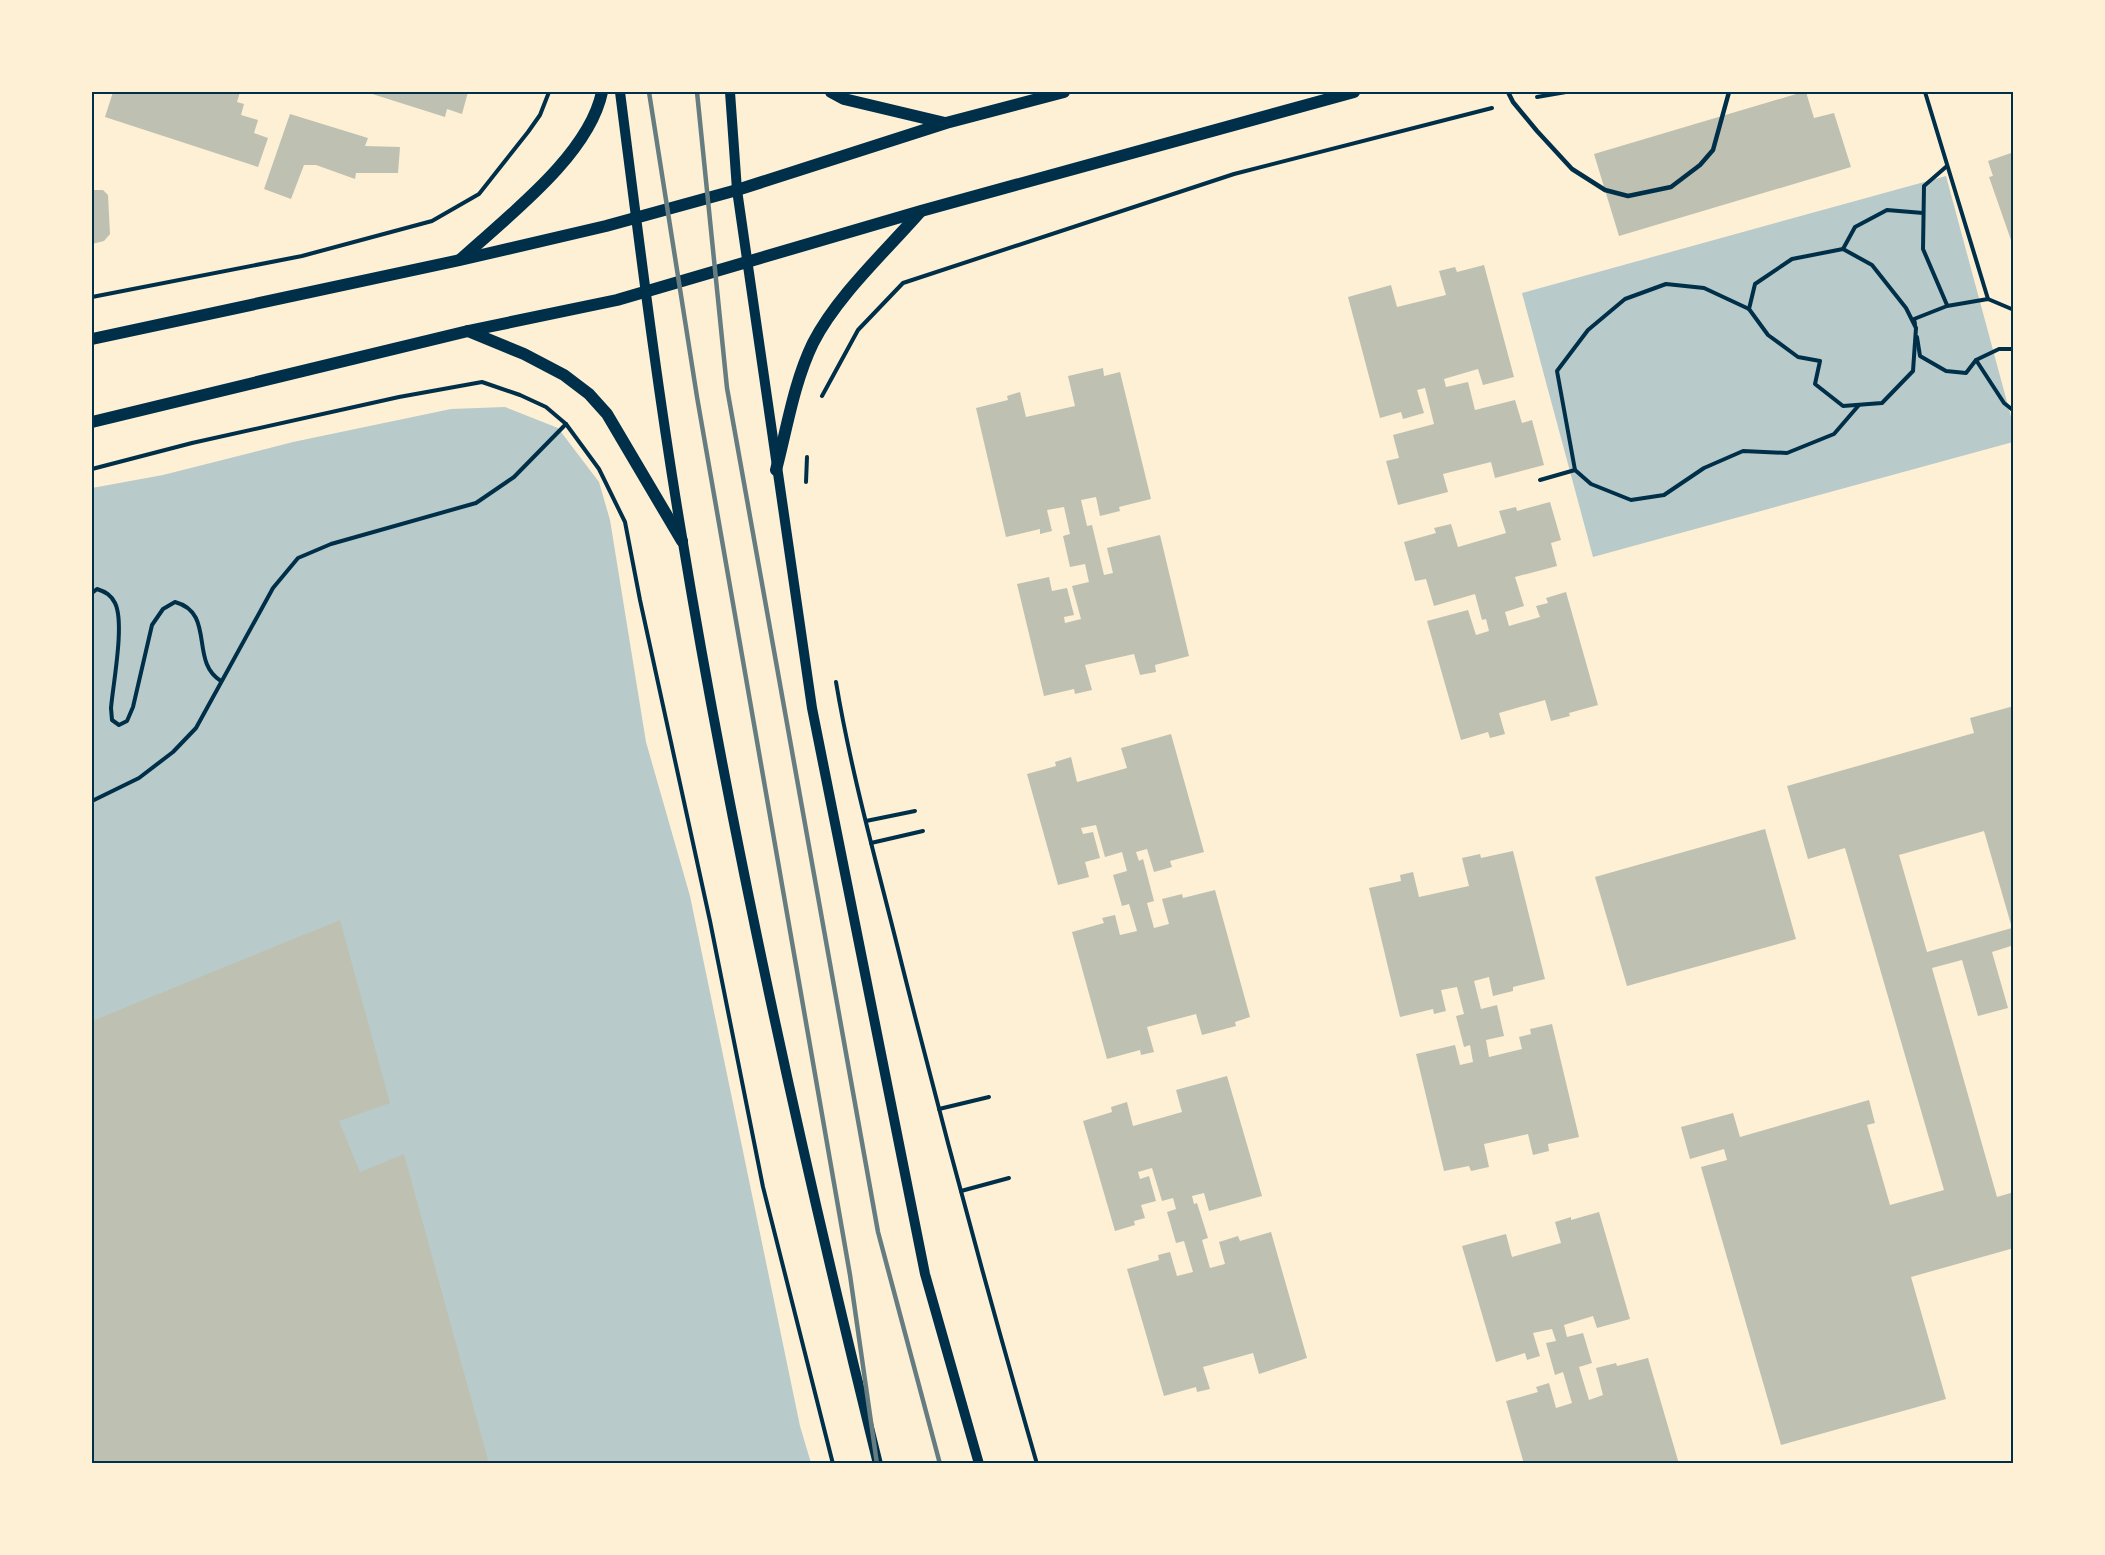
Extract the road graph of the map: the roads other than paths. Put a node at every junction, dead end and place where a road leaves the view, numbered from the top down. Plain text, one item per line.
1 (602, 92) edge
2 (620, 92) edge
3 (730, 92) edge
4 (831, 92) edge
5 (1064, 92) edge
6 (1354, 92) edge
7 (1508, 92) edge
8 (1729, 92) edge
9 (946, 123) junction
10 (737, 190) junction
11 (921, 211) junction
12 (636, 219) junction
13 (460, 260) junction
14 (747, 262) junction
15 (646, 291) junction
16 (468, 330) junction
17 (92, 339) edge
18 (92, 422) edge
19 (776, 470) junction
20 (682, 541) junction
21 (878, 1464) edge
22 (979, 1464) edge

1 - 13 main road
2 - 12 street
3 - 10 street
4 - 9 main road
5 - 9 main road
6 - 11 main road
7 - 8 lane
9 - 10 main road
10 - 12 main road
10 - 14 street
11 - 14 main road
11 - 19 main road
12 - 13 main road
12 - 15 street
13 - 17 main road
14 - 15 main road
14 - 19 street
15 - 16 main road
15 - 20 street
16 - 18 main road
16 - 20 main road
19 - 22 street
20 - 21 street

